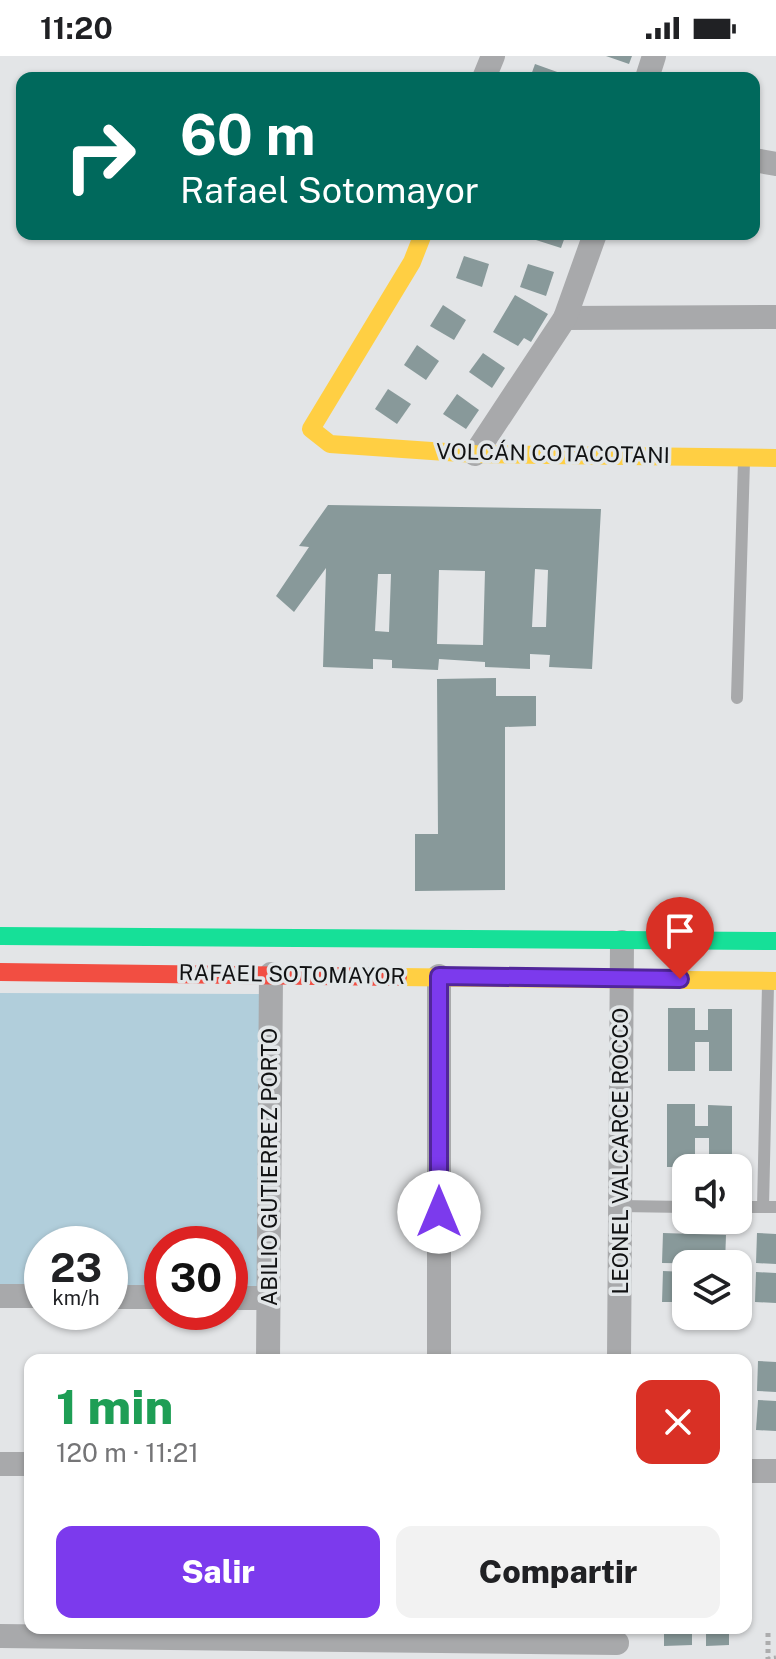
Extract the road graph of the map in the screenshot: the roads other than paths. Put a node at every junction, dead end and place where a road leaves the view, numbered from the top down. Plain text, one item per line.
1 (421, 240) edge
2 (593, 240) edge
3 (776, 317) edge
4 (565, 318) junction
5 (475, 454) junction
6 (744, 457) junction
7 (776, 458) edge
8 (737, 698) dead end
9 (0, 936) edge
10 (776, 941) edge
11 (622, 942) junction
12 (0, 972) edge
13 (271, 974) junction
14 (439, 976) junction
15 (621, 978) junction
16 (772, 982) edge
17 (620, 1206) junction
18 (672, 1207) edge
19 (770, 1207) edge
20 (0, 1296) edge
21 (24, 1296) edge
22 (248, 1298) edge
23 (269, 1298) junction
24 (268, 1354) edge
25 (439, 1354) edge
26 (619, 1354) edge
27 (0, 1464) edge
28 (24, 1464) edge
29 (752, 1471) edge
30 (776, 1471) edge
31 (0, 1636) edge
32 (267, 1642) edge
33 (617, 1643) edge

1 - 5 main road, VOLCÁN COTACOTANI
2 - 4 street
3 - 4 street
4 - 5 street
5 - 6 main road, VOLCÁN COTACOTANI
6 - 7 main road, VOLCÁN COTACOTANI
6 - 8 lane
9 - 11 main road, RAFAEL SOTOMAYOR
10 - 11 main road, RAFAEL SOTOMAYOR
11 - 15 street, LEONEL VALCARCE ROCCO
12 - 13 main road, RAFAEL SOTOMAYOR
13 - 14 main road, RAFAEL SOTOMAYOR
13 - 23 street, ABILIO GUTIERREZ PORTO
14 - 15 main road, RAFAEL SOTOMAYOR
14 - 25 street
15 - 16 main road, RAFAEL SOTOMAYOR
15 - 17 street, LEONEL VALCARCE ROCCO
16 - 19 lane
17 - 18 lane
17 - 26 street, LEONEL VALCARCE ROCCO
20 - 21 street
22 - 23 street
23 - 24 street, ABILIO GUTIERREZ PORTO
27 - 28 street
29 - 30 street
31 - 32 street
32 - 33 street

